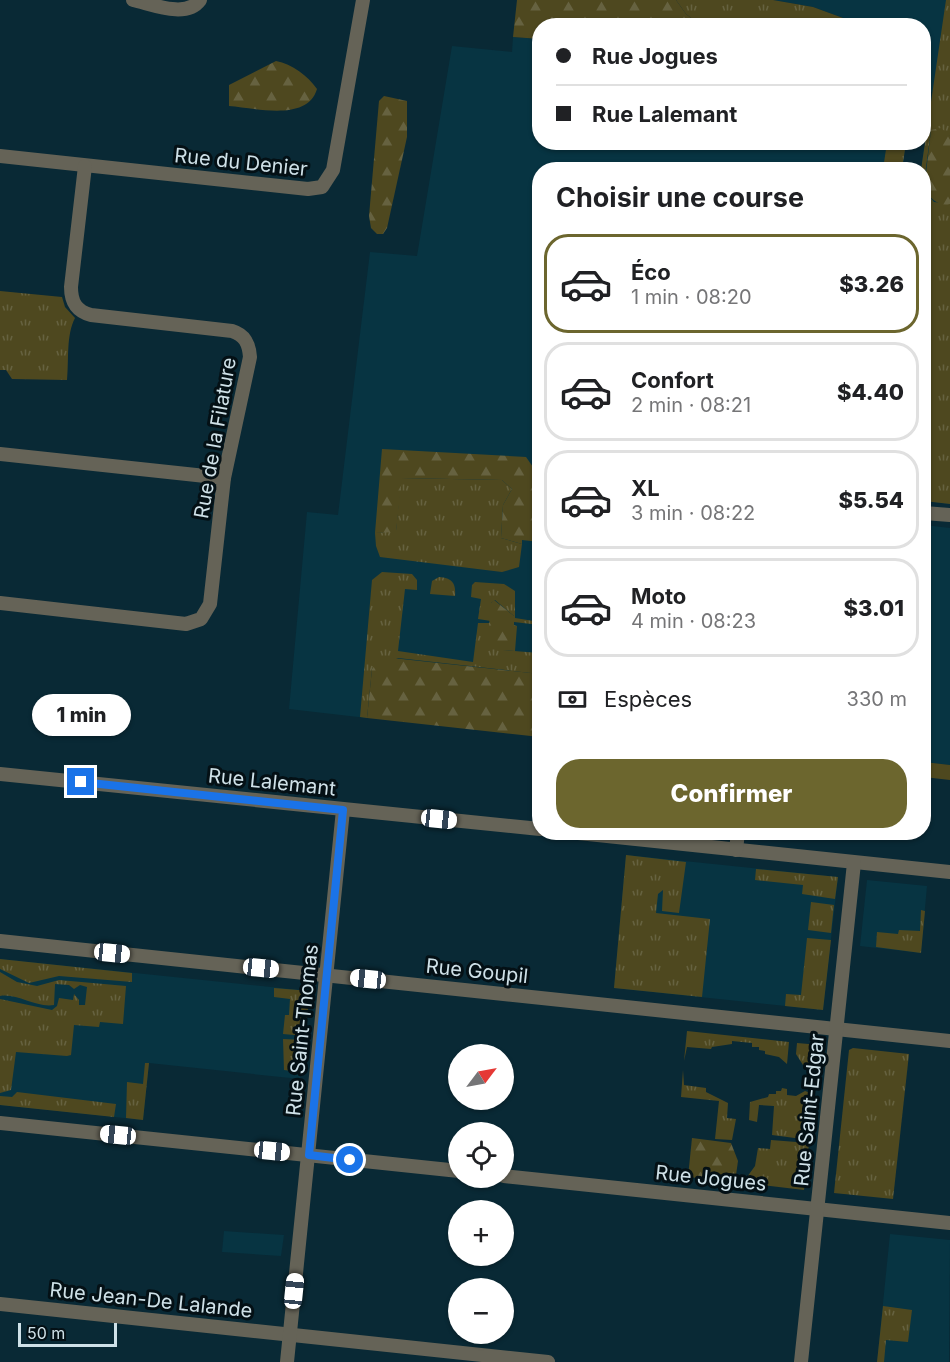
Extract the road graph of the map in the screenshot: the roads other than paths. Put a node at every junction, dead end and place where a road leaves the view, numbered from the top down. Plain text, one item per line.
1 (133, 0) edge
2 (200, 0) edge
3 (363, 0) edge
4 (0, 156) edge
5 (85, 166) junction
6 (0, 454) edge
7 (224, 478) junction
8 (931, 514) edge
9 (950, 516) edge
10 (0, 603) edge
11 (0, 774) edge
12 (343, 810) junction
13 (532, 829) edge
14 (643, 840) edge
15 (737, 840) edge
16 (736, 850) junction
17 (854, 863) junction
18 (950, 872) edge
19 (0, 941) edge
20 (327, 975) junction
21 (837, 1029) junction
22 (950, 1041) edge
23 (0, 1122) edge
24 (309, 1155) junction
25 (448, 1170) edge
26 (514, 1177) edge
27 (818, 1208) junction
28 (950, 1223) edge
29 (0, 1304) edge
30 (290, 1334) junction
31 (287, 1362) edge
32 (548, 1362) edge
33 (801, 1362) edge

1 - 2 street
3 - 5 street, Rue du Denier
4 - 5 street, Rue du Denier
5 - 7 street, Rue de la Filature
6 - 7 street
7 - 10 street, Rue de la Filature
8 - 9 street
11 - 12 street, Rue Lalemant
12 - 13 street, Rue Lalemant
12 - 20 street, Rue Saint-Thomas
14 - 16 street
15 - 16 street
16 - 17 street
17 - 18 street
17 - 21 street, Rue Saint-Edgar
19 - 20 street, Rue Goupil
20 - 21 street, Rue Goupil
20 - 24 street, Rue Saint-Thomas
21 - 22 street, Rue Goupil
21 - 27 street, Rue Saint-Edgar
23 - 24 street
24 - 25 street
24 - 30 street, Rue Saint-Thomas
26 - 27 street, Rue Jogues
27 - 28 street, Rue Jogues
27 - 33 street, Rue Saint-Edgar
29 - 30 street, Rue Jean-De Lalande
30 - 31 street, Rue Saint-Thomas
30 - 32 street, Rue Jean-De Lalande

